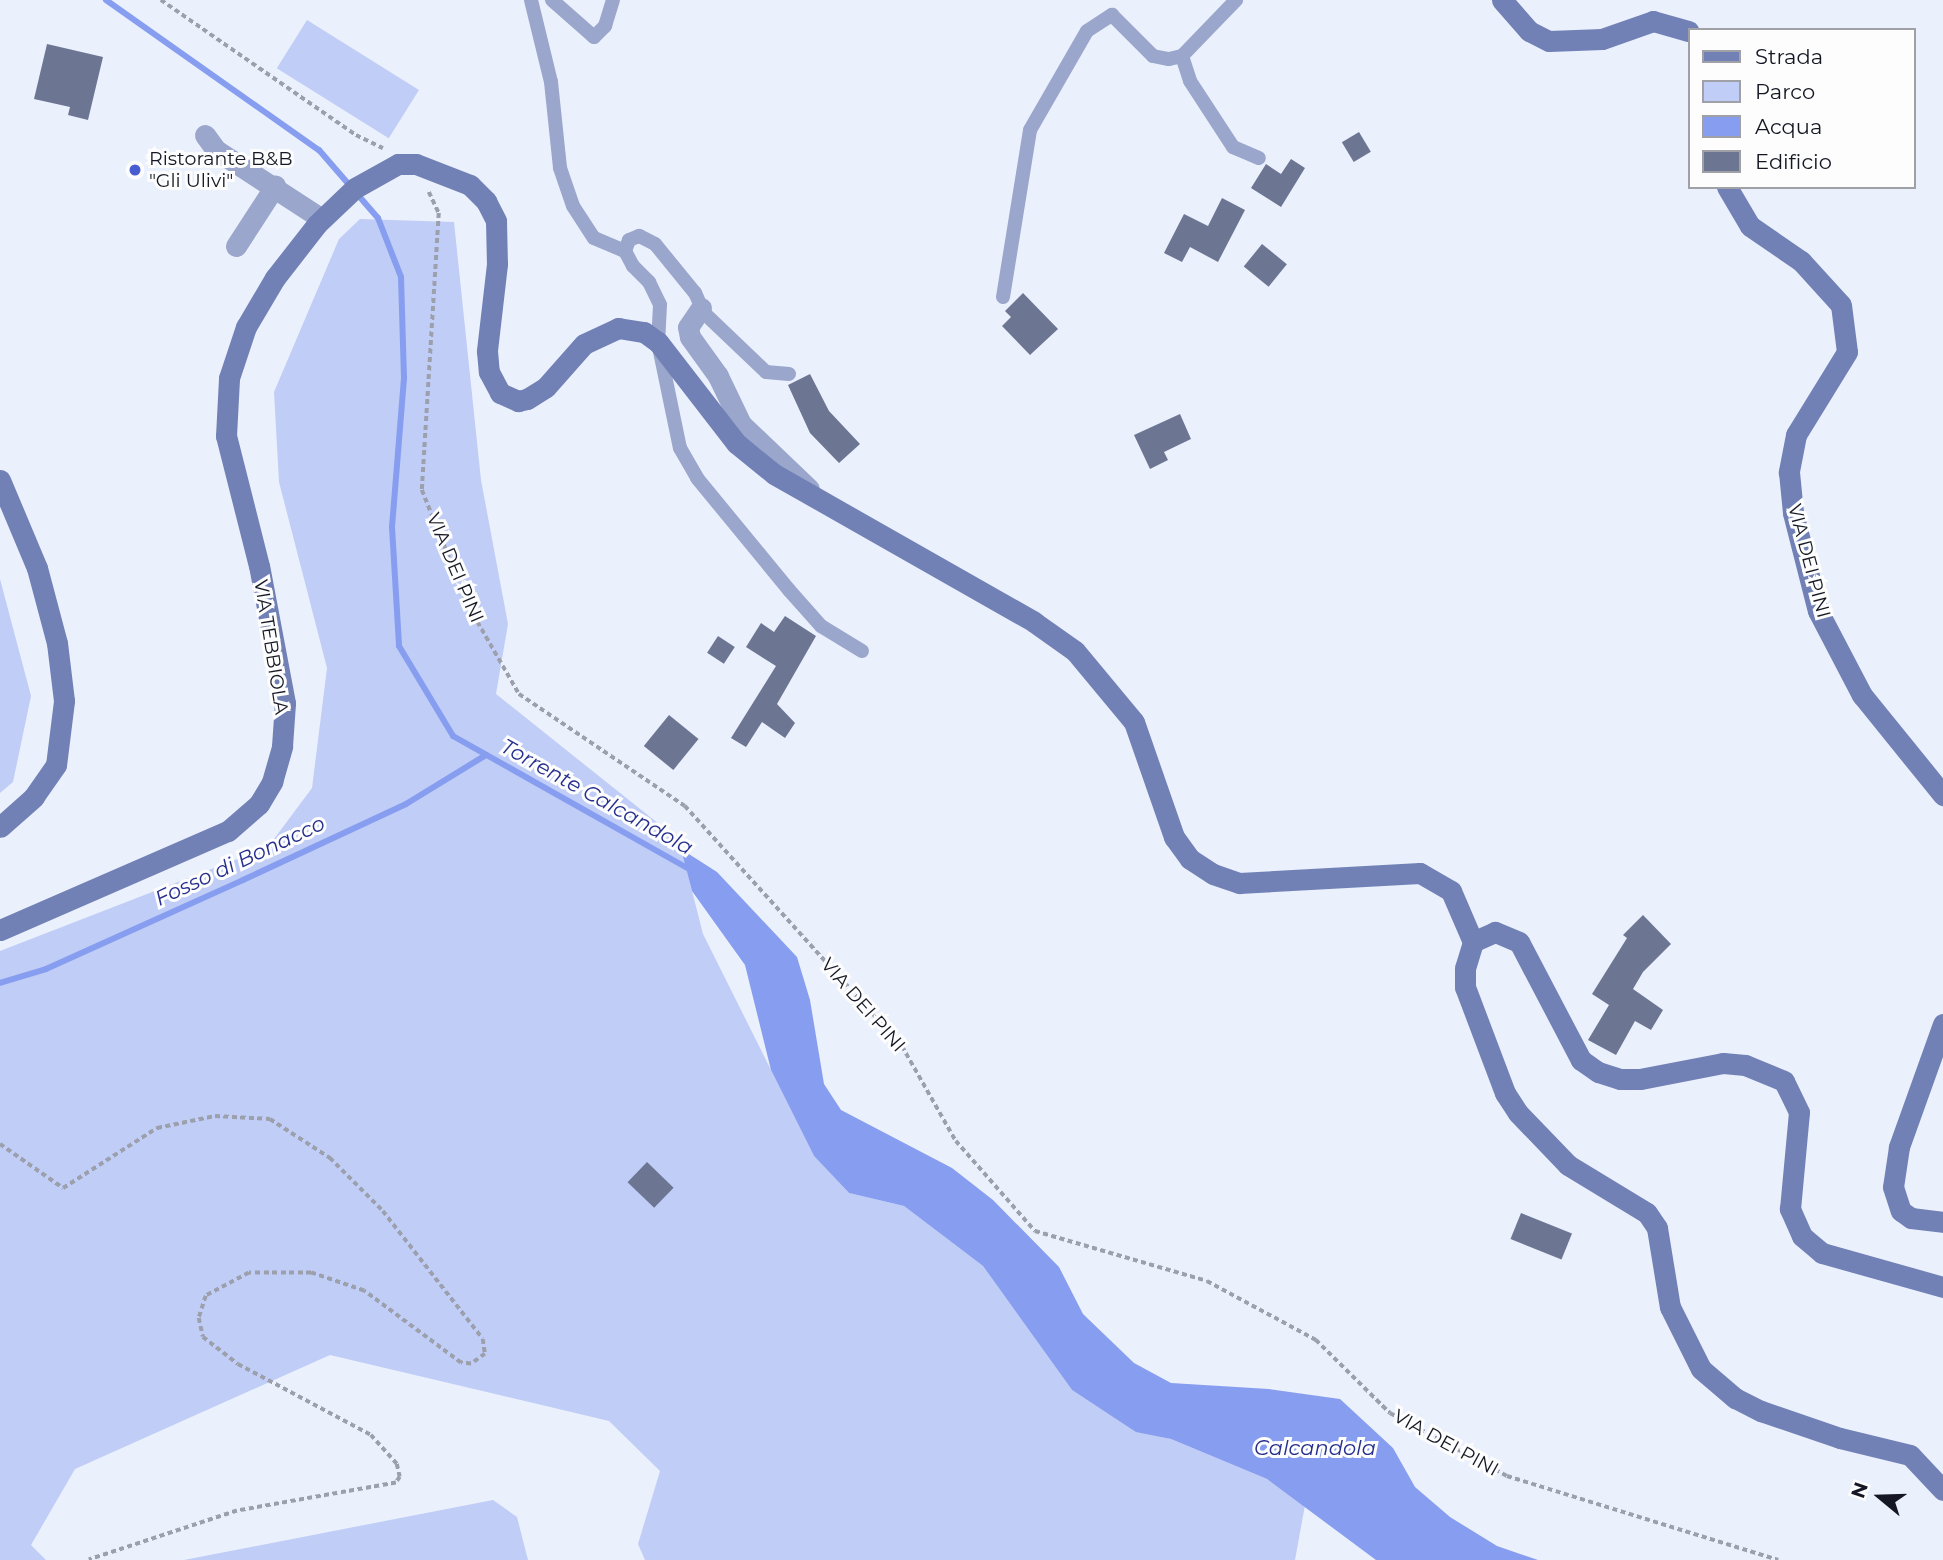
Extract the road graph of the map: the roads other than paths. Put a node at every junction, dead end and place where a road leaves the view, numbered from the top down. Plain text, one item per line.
1 (531, 0) edge
2 (552, 0) edge
3 (613, 0) edge
4 (1236, 0) edge
5 (1502, 0) edge
6 (1688, 31) edge
7 (1182, 56) junction
8 (205, 135) dead end
9 (1259, 158) dead end
10 (275, 186) junction
11 (1728, 189) edge
12 (320, 222) junction
13 (236, 246) dead end
14 (625, 251) junction
15 (1003, 297) dead end
16 (701, 308) junction
17 (658, 342) junction
18 (789, 374) dead end
19 (0, 480) edge
20 (823, 503) junction
21 (862, 651) dead end
22 (1943, 795) edge
23 (0, 827) edge
24 (0, 930) edge
25 (1474, 942) junction
26 (1943, 1024) edge
27 (1943, 1222) edge
28 (1943, 1287) edge
29 (1943, 1490) edge

1 - 14 lane
2 - 3 lane
4 - 7 lane
5 - 6 main road
7 - 9 lane
7 - 15 lane
8 - 10 street
10 - 12 street
10 - 13 street
11 - 22 main road, VIA DEI PINI
12 - 17 main road, VIA TEBBIOLA
12 - 24 main road, VIA TEBBIOLA
14 - 16 lane
14 - 17 lane
16 - 18 lane
16 - 20 street
17 - 20 main road
17 - 21 lane
19 - 23 main road
20 - 25 main road
25 - 28 main road
25 - 29 main road
26 - 27 main road

